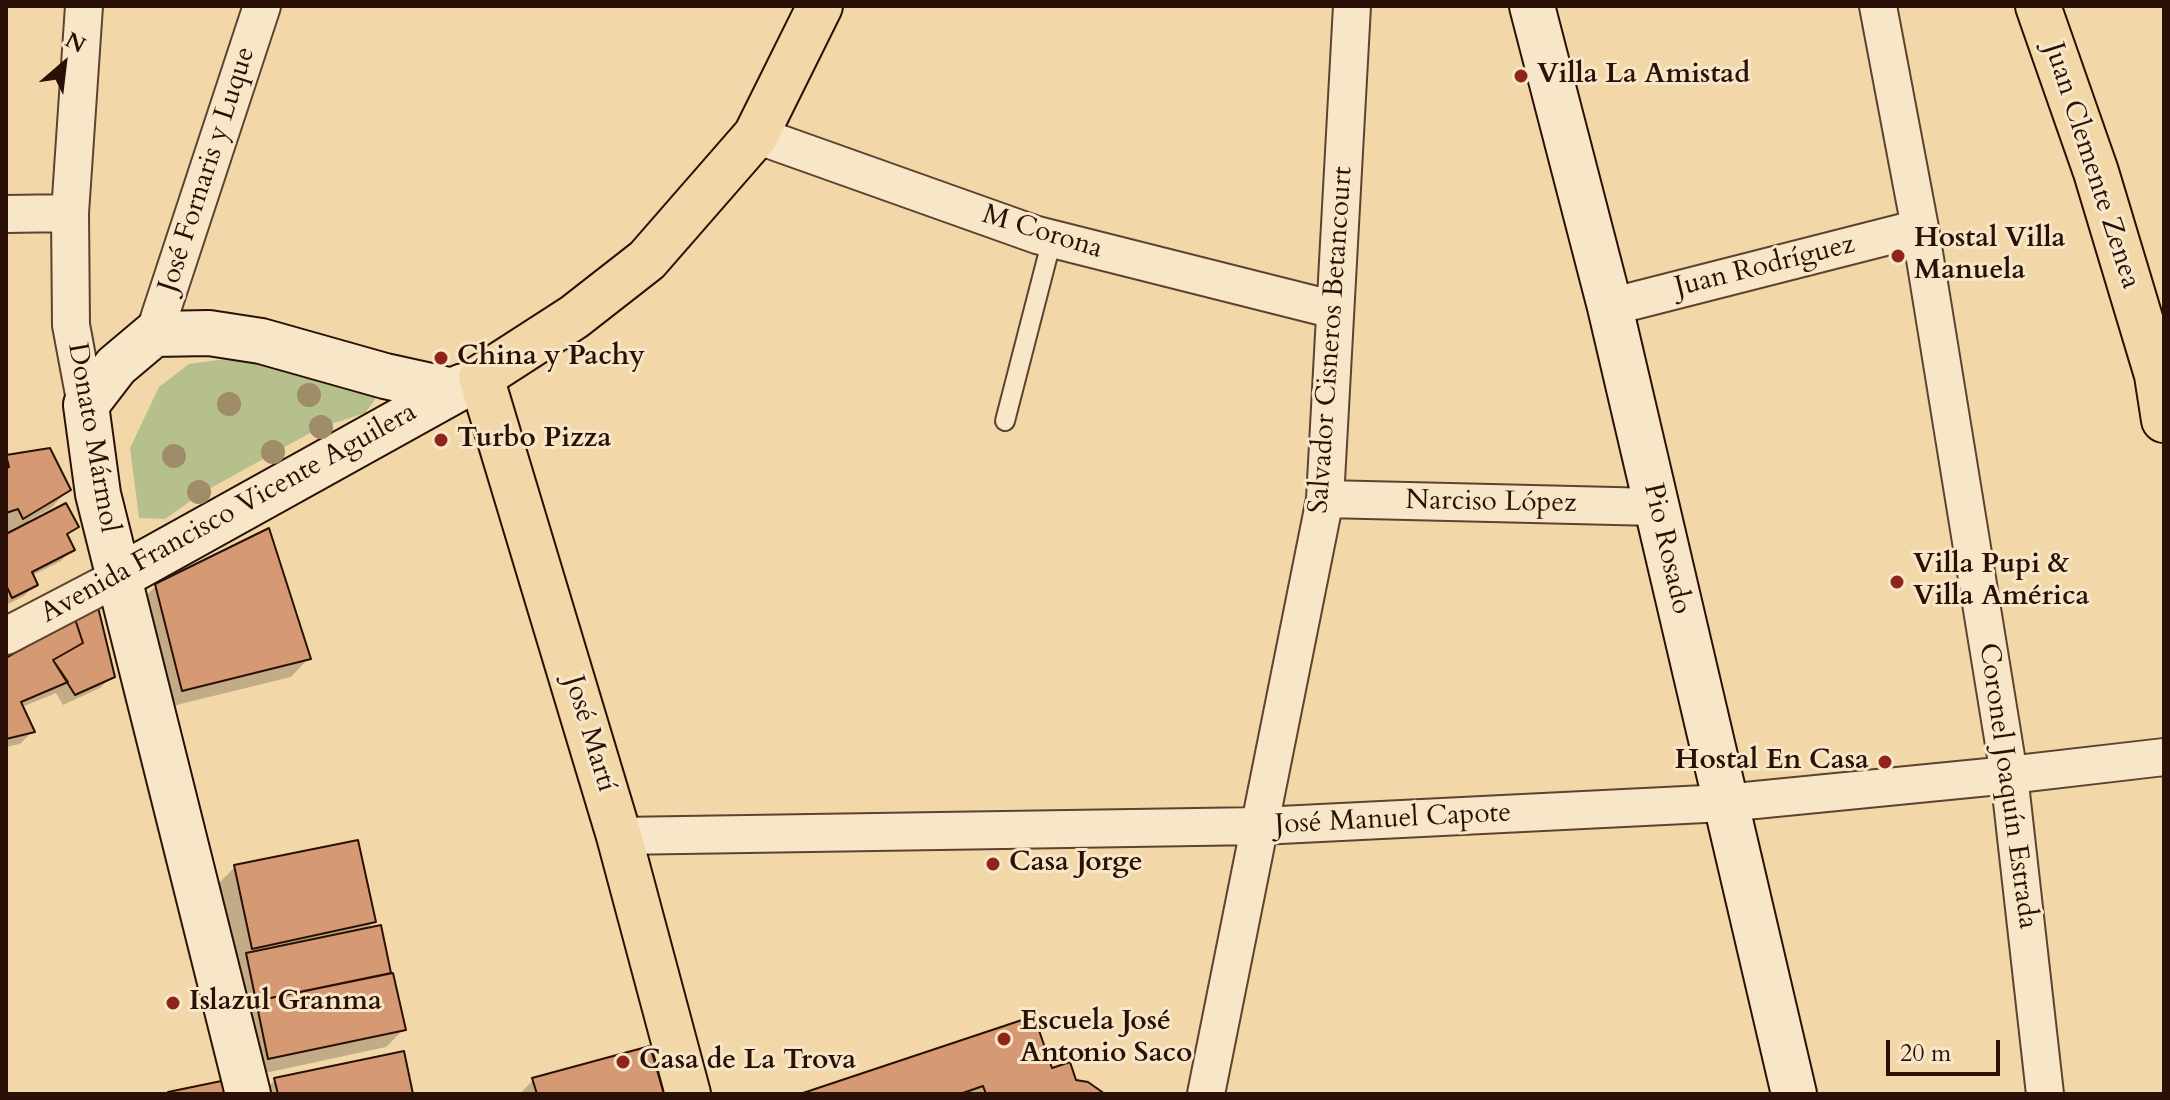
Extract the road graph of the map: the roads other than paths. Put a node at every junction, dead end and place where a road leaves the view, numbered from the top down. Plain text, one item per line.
1 (84, 6) edge
2 (262, 6) edge
3 (820, 6) edge
4 (1352, 6) edge
5 (1532, 6) edge
6 (1878, 6) edge
7 (2038, 6) edge
8 (756, 135) junction
9 (70, 213) junction
10 (6, 214) edge
11 (1920, 228) junction
12 (1052, 239) junction
13 (1610, 307) junction
14 (1335, 310) junction
15 (154, 334) junction
16 (467, 384) junction
17 (86, 405) junction
18 (2164, 420) edge
19 (1005, 421) dead end
20 (1325, 499) junction
21 (1656, 507) junction
22 (119, 577) junction
23 (6, 636) edge
24 (2164, 757) edge
25 (2009, 775) junction
26 (1725, 803) junction
27 (1260, 826) junction
28 (619, 836) junction
29 (248, 1094) edge
30 (688, 1094) edge
31 (1206, 1094) edge
32 (1794, 1094) edge
33 (2045, 1094) edge

1 - 9 street, Donato Mármol
2 - 15 street, José Fornaris y Luque
3 - 8 main road, Avenida Francisco Vicente Aguilera
4 - 14 street, Salvador Cisneros Betancourt
5 - 13 street, Pio Rosado
6 - 11 street, Coronel Joaquín Estrada
7 - 18 main road, Juan Clemente Zenea
8 - 12 street, M Corona
8 - 16 main road, Avenida Francisco Vicente Aguilera
9 - 10 street
9 - 17 street, Donato Mármol
11 - 13 street, Juan Rodríguez
11 - 25 street, Coronel Joaquín Estrada
12 - 14 street, M Corona
12 - 19 lane
13 - 21 street, Pio Rosado
14 - 20 street, Salvador Cisneros Betancourt
15 - 16 street, Avenida Francisco Vicente Aguilera
15 - 17 street
16 - 22 street, Avenida Francisco Vicente Aguilera
16 - 28 main road, José Martí
17 - 22 street, Donato Mármol
20 - 21 street, Narciso López
20 - 27 street, Salvador Cisneros Betancourt
21 - 26 street, Pio Rosado
22 - 23 street, Avenida Francisco Vicente Aguilera
22 - 29 street, Donato Mármol
24 - 25 street, José Manuel Capote
25 - 26 street, José Manuel Capote
25 - 33 street, Coronel Joaquín Estrada
26 - 27 street, José Manuel Capote
26 - 32 street, Pio Rosado
27 - 28 street, José Manuel Capote
27 - 31 street, Salvador Cisneros Betancourt
28 - 30 main road, José Martí

